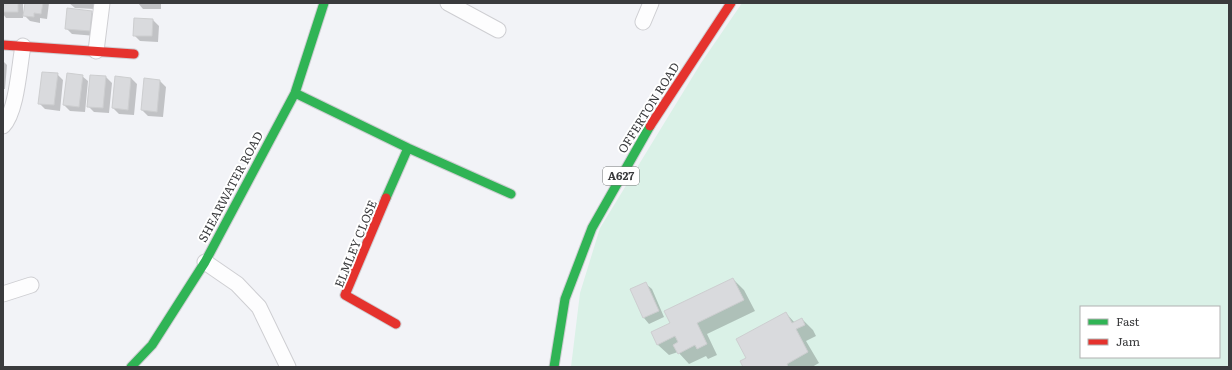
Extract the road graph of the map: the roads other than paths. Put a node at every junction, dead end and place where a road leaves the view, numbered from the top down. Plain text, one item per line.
1 (102, 3) edge
2 (324, 3) edge
3 (448, 3) edge
4 (651, 3) edge
5 (731, 3) edge
6 (643, 22) dead end
7 (498, 30) dead end
8 (3, 44) edge
9 (23, 46) junction
10 (96, 51) junction
11 (134, 54) dead end
12 (295, 93) junction
13 (3, 126) edge
14 (408, 148) junction
15 (511, 194) dead end
16 (205, 262) junction
17 (31, 285) dead end
18 (3, 294) edge
19 (396, 324) dead end
20 (284, 365) edge
21 (131, 367) edge
22 (554, 367) edge

1 - 10 street
2 - 12 street, SHEARWATER ROAD
3 - 7 street
4 - 6 street
5 - 22 street, OFFERTON ROAD / A627
8 - 9 street
9 - 10 street
9 - 13 street
10 - 11 street
12 - 14 street
12 - 16 street, SHEARWATER ROAD
14 - 15 street
14 - 19 street, ELMLEY CLOSE
16 - 20 street
16 - 21 street, SHEARWATER ROAD
17 - 18 street

